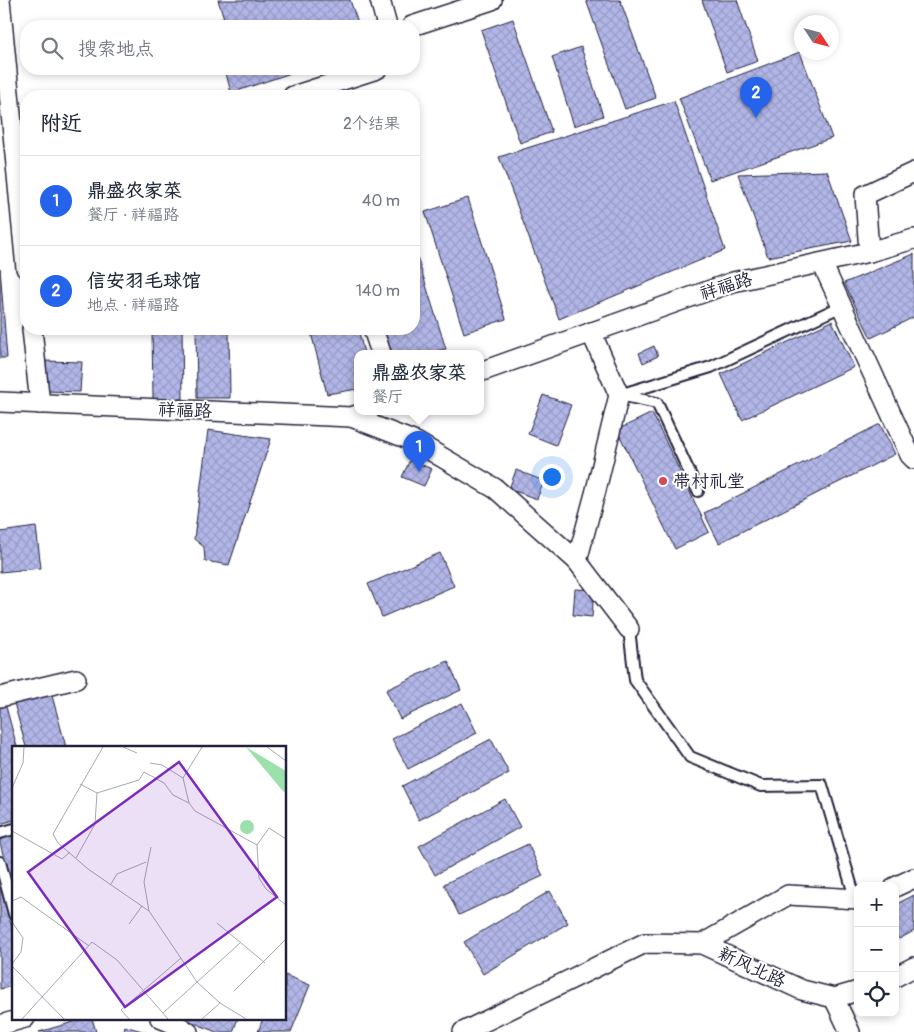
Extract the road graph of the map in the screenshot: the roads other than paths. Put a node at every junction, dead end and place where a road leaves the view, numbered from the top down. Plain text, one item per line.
1 (0, 0) edge
2 (380, 0) edge
3 (492, 0) edge
4 (385, 20) edge
5 (420, 23) edge
6 (358, 75) edge
7 (312, 90) edge
8 (13, 134) edge
9 (914, 172) edge
10 (20, 206) edge
11 (914, 239) edge
12 (869, 252) junction
13 (822, 263) junction
14 (842, 306) junction
15 (591, 332) junction
16 (33, 335) edge
17 (375, 335) edge
18 (380, 350) edge
19 (484, 371) edge
20 (619, 395) junction
21 (0, 402) edge
22 (40, 404) junction
23 (357, 415) edge
24 (351, 417) junction
25 (913, 456) edge
26 (698, 491) dead end
27 (577, 561) junction
28 (628, 629) joint
29 (76, 679) dead end
30 (0, 697) edge
31 (0, 862) edge
32 (914, 878) edge
33 (899, 885) edge
34 (854, 891) edge
35 (854, 901) edge
36 (12, 907) edge
37 (702, 944) junction
38 (914, 967) edge
39 (899, 975) edge
40 (854, 992) edge
41 (834, 998) junction
42 (18, 1020) edge
43 (165, 1020) edge
44 (0, 1025) edge
45 (188, 1032) edge
46 (463, 1032) edge
47 (850, 1032) edge

1 - 8 street
2 - 4 street
3 - 5 street
6 - 7 street
8 - 10 street
9 - 12 street
11 - 12 street, 祥福路
12 - 13 street, 祥福路
13 - 14 street
13 - 15 street, 祥福路
14 - 20 lane
14 - 25 street
15 - 19 street, 祥福路
15 - 20 street
16 - 22 street
17 - 18 street
20 - 26 lane
20 - 27 street
21 - 22 street, 祥福路
22 - 24 street, 祥福路
23 - 24 street, 祥福路
24 - 27 street
27 - 28 street
28 - 34 lane
29 - 30 street
31 - 36 lane
32 - 33 street
35 - 37 street
37 - 41 street, 新风北路
37 - 46 street, 新风北路
38 - 39 street
40 - 41 street
41 - 47 street
42 - 44 street
43 - 45 street

